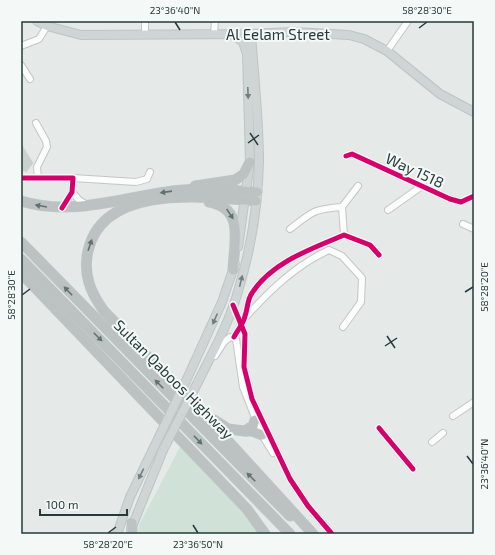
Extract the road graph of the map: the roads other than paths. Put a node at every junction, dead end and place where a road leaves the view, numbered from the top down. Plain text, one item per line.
1 (37, 21) edge
2 (145, 21) edge
3 (215, 21) edge
4 (408, 21) edge
5 (47, 26) junction
6 (266, 33) junction
7 (145, 34) junction
8 (214, 34) junction
9 (232, 34) junction
10 (249, 34) junction
11 (21, 46) edge
12 (387, 51) junction
13 (250, 56) junction
14 (21, 65) edge
15 (30, 79) dead end
16 (474, 112) edge
17 (36, 123) dead end
18 (346, 156) dead end
19 (250, 162) junction
20 (150, 172) dead end
21 (21, 178) edge
22 (38, 178) junction
23 (72, 178) junction
24 (358, 186) dead end
25 (422, 186) junction
26 (72, 192) junction
27 (257, 192) junction
28 (182, 194) junction
29 (246, 196) junction
30 (474, 196) edge
31 (21, 201) edge
32 (256, 201) junction
33 (90, 206) junction
34 (342, 207) junction
35 (62, 208) junction
36 (388, 210) dead end
37 (463, 224) dead end
38 (290, 229) dead end
39 (474, 229) edge
40 (344, 235) junction
41 (21, 242) edge
42 (379, 255) dead end
43 (21, 259) edge
44 (233, 270) junction
45 (21, 273) edge
46 (234, 306) junction
47 (243, 320) junction
48 (343, 327) dead end
49 (234, 337) junction
50 (198, 382) junction
51 (179, 389) junction
52 (474, 402) edge
53 (453, 416) dead end
54 (255, 420) junction
55 (379, 428) dead end
56 (245, 431) junction
57 (443, 433) dead end
58 (262, 435) junction
59 (432, 442) dead end
60 (275, 449) junction
61 (281, 464) junction
62 (414, 469) dead end
63 (123, 513) junction
64 (132, 523) joint
65 (112, 534) edge
66 (117, 534) edge
67 (131, 534) edge
68 (265, 534) edge
69 (290, 534) edge
70 (308, 534) edge
71 (313, 534) edge
72 (332, 534) edge

1 - 5 main road, Al Eelam Street
2 - 7 street
3 - 8 street
4 - 12 street
5 - 7 main road, Al Eelam Street
5 - 11 street
6 - 10 main road, Al Eelam Street
6 - 12 main road, Al Eelam Street
6 - 13 main road
7 - 8 main road, Al Eelam Street
8 - 9 main road, Al Eelam Street
9 - 10 main road, Al Eelam Street
9 - 13 main road
10 - 13 main road
12 - 16 main road, Al Eelam Street
13 -> 19 main road
13 - 27 main road
14 - 15 street
17 - 22 street
18 - 25 street, Way 1518
19 - 28 highway
19 - 29 main road
20 - 23 street
21 - 22 street
22 - 23 street
23 - 26 street
24 - 34 street
25 - 30 street, Way 1518
25 - 36 street
26 - 33 street
26 - 35 street
27 - 29 highway
27 - 32 main road
28 - 29 highway
28 -> 33 highway
28 -> 44 highway
51 -> 28 highway
29 - 32 highway
29 - 44 main road
35 -> 31 highway
46 -> 32 main road
33 - 35 highway
34 - 38 street
34 - 40 street
37 - 39 street
40 - 42 street
40 - 47 street
70 -> 41 highway, Sultan Qaboos Highway
43 -> 69 highway, Sultan Qaboos Highway
44 -> 63 main road, bridge
45 - 68 highway
46 - 47 street
46 - 50 main road
47 - 48 street
47 - 49 street
47 - 60 street
49 - 50 street
49 - 54 street
50 - 64 main road, bridge
51 - 56 highway
51 - 71 highway
52 - 53 street
54 - 56 highway
54 - 58 street
55 - 62 street
56 - 58 highway
57 - 59 street
58 - 60 street
58 - 61 street
60 - 61 street
61 - 72 street
63 - 65 main road
63 - 66 main road
64 - 67 highway

